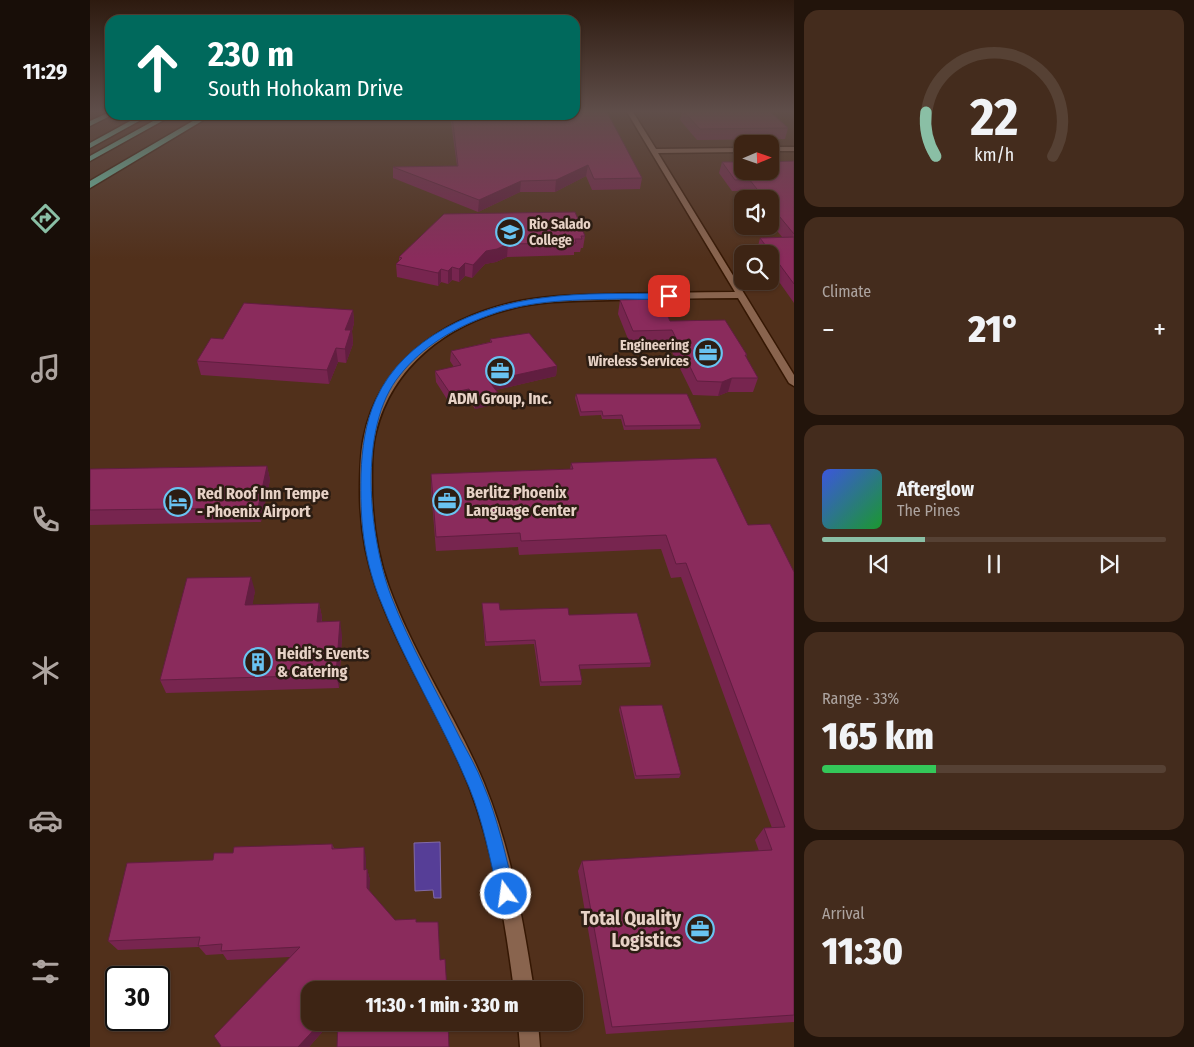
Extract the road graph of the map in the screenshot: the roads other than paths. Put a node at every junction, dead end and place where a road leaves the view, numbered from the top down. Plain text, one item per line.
1 (131, 161) edge
2 (660, 161) edge
3 (90, 185) edge
4 (740, 295) junction
5 (794, 383) edge
6 (523, 981) edge
7 (529, 1031) edge
8 (530, 1047) edge

1 - 3 highway
2 - 4 street
4 - 5 street
4 - 6 street
7 - 8 street

